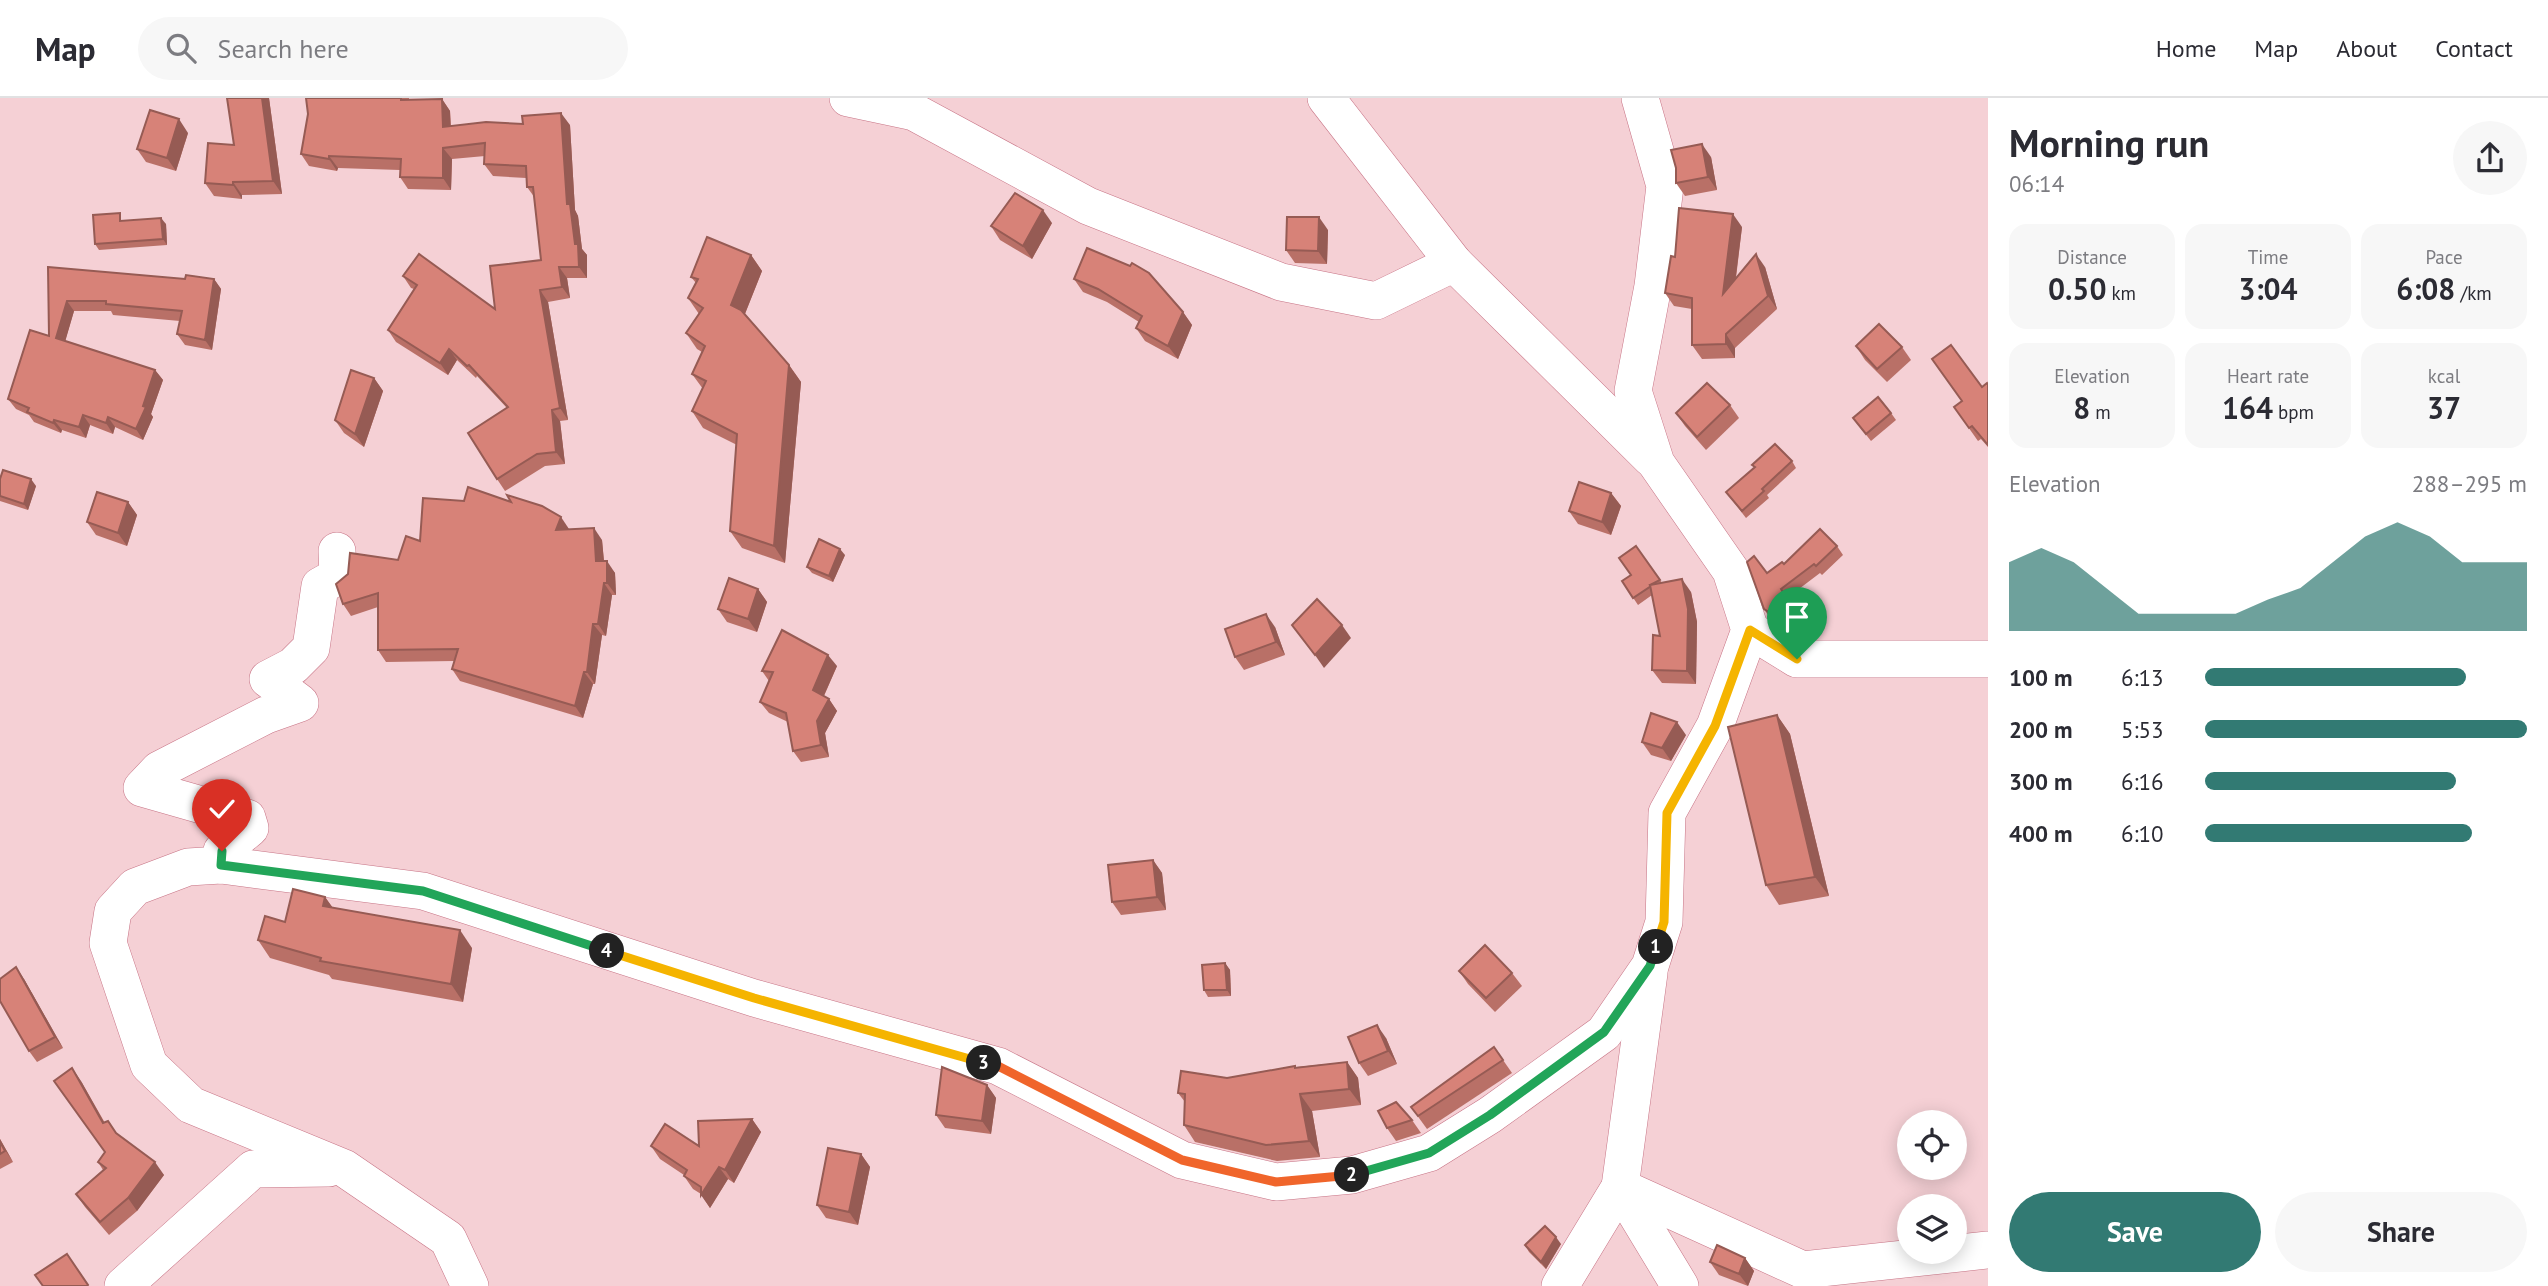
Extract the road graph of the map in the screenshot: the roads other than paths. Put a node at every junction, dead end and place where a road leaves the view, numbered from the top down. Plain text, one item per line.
1 (848, 98) edge
2 (1326, 98) edge
3 (1640, 98) edge
4 (1454, 263) junction
5 (1656, 463) junction
6 (337, 551) dead end
7 (1750, 630) junction
8 (1984, 662) edge
9 (221, 865) junction
10 (1650, 966) junction
11 (344, 1168) junction
12 (1620, 1187) junction
13 (1988, 1250) edge
14 (123, 1286) edge
15 (470, 1286) edge
16 (1560, 1286) edge
17 (1680, 1286) edge

1 - 4 street
2 - 4 street
3 - 5 street
4 - 5 street
5 - 7 street
6 - 9 street
7 - 8 street
7 - 10 street
9 - 10 street
9 - 11 street
10 - 12 street
11 - 14 street
11 - 15 street
12 - 13 street
12 - 16 street
12 - 17 street

